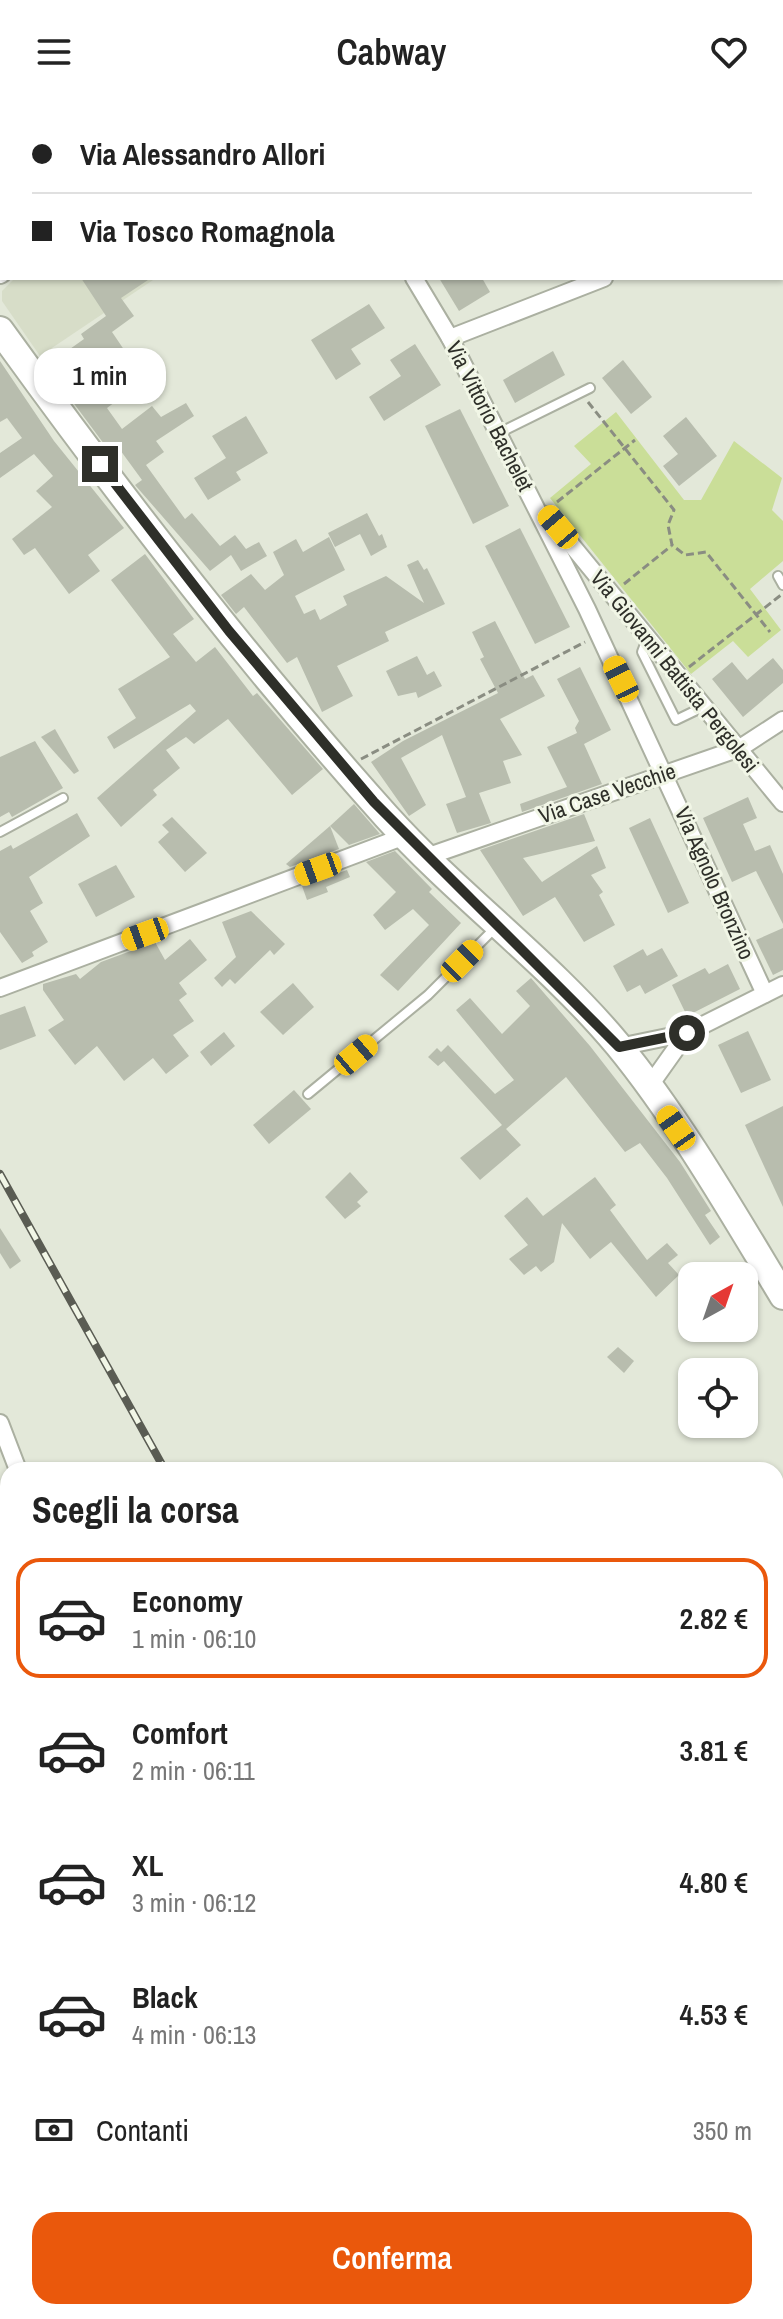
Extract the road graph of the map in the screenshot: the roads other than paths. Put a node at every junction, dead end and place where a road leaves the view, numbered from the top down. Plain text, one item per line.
1 (415, 280) edge
2 (599, 280) edge
3 (0, 330) edge
4 (450, 338) junction
5 (590, 388) dead end
6 (499, 433) junction
7 (540, 507) junction
8 (778, 576) dead end
9 (783, 585) edge
10 (647, 639) junction
11 (703, 707) junction
12 (783, 720) edge
13 (740, 748) junction
14 (664, 773) junction
15 (63, 798) dead end
16 (783, 803) edge
17 (0, 832) edge
18 (405, 836) junction
19 (426, 857) junction
20 (497, 927) junction
21 (783, 985) edge
22 (0, 988) edge
23 (765, 994) junction
24 (687, 1033) junction
25 (619, 1047) junction
26 (648, 1088) junction
27 (308, 1094) dead end
28 (783, 1296) edge
29 (0, 1423) edge
30 (15, 1462) edge

1 - 4 street, Via Vittorio Bachelet
2 - 4 street
3 - 18 main road
4 - 6 street, Via Vittorio Bachelet
5 - 6 lane
6 - 7 street, Via Vittorio Bachelet
7 - 10 street, Via Giovanni Battista Pergolesi
7 - 14 street, Via Vittorio Bachelet
8 - 9 lane
10 - 11 street, Via Giovanni Battista Pergolesi
10 - 11 lane
11 - 13 street, Via Giovanni Battista Pergolesi
12 - 13 street, Via Case Vecchie
13 - 14 street, Via Case Vecchie
13 - 16 street, Via Giovanni Battista Pergolesi
14 - 19 street, Via Case Vecchie
14 - 23 street, Via Agnolo Bronzino
15 - 17 lane
18 - 19 main road
18 - 22 street
19 - 20 main road
20 - 25 main road
20 - 27 lane
21 - 23 street
23 - 24 street
24 - 25 street
24 - 26 street
25 - 26 main road
26 - 28 main road
29 - 30 street

